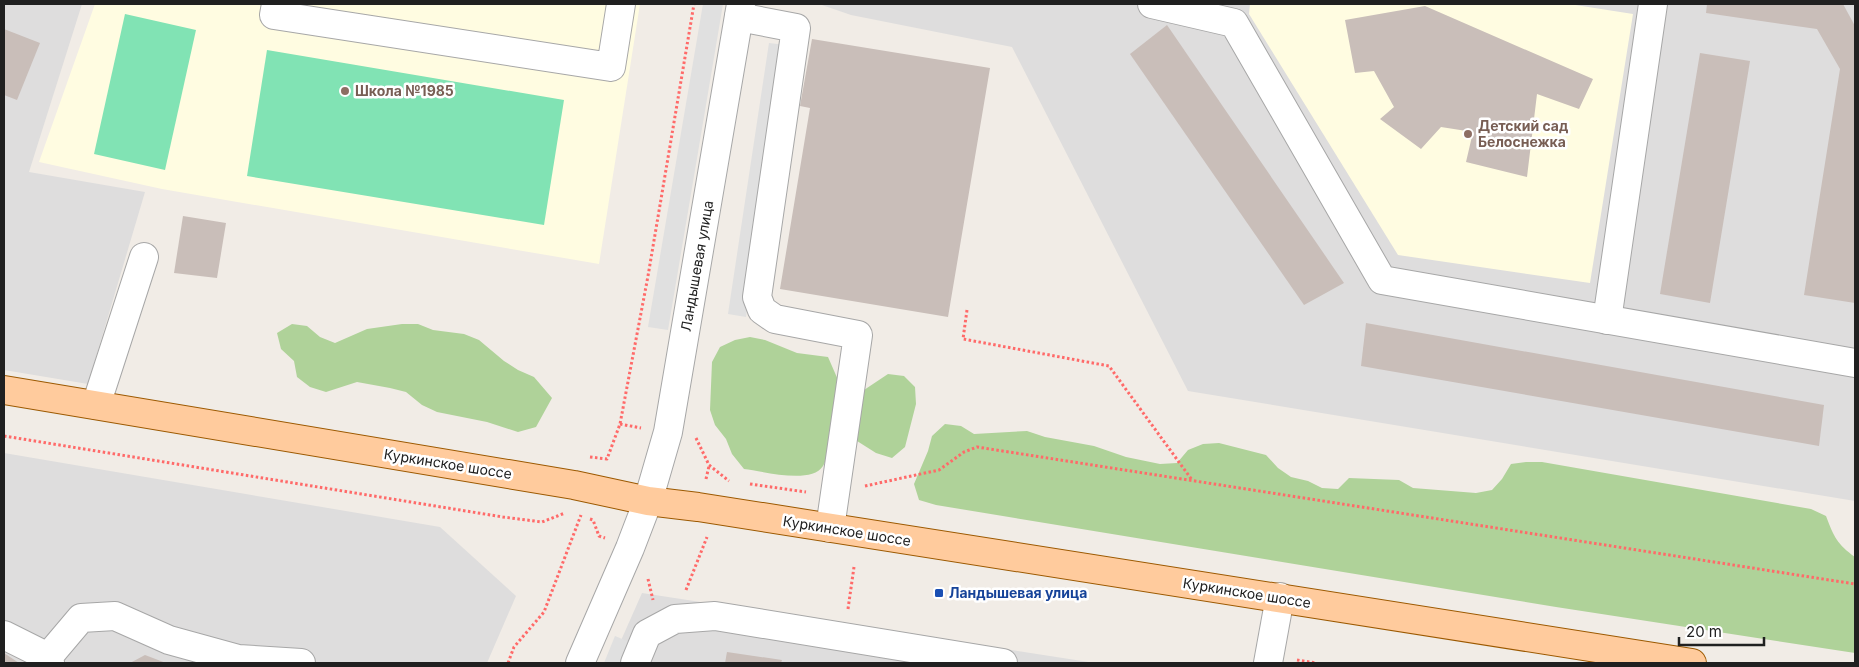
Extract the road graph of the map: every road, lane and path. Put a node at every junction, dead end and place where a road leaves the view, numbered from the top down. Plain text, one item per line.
1 (276, 4) edge
2 (621, 4) edge
3 (694, 4) edge
4 (1152, 4) edge
5 (1653, 4) edge
6 (740, 10) edge
7 (1236, 14) edge
8 (144, 257) dead end
9 (648, 276) dead end
10 (968, 310) dead end
11 (1607, 320) junction
12 (1855, 363) edge
13 (4, 390) edge
14 (96, 405) junction
15 (620, 424) dead end
16 (668, 432) junction
17 (4, 436) edge
18 (1193, 480) junction
19 (736, 482) dead end
20 (746, 483) dead end
21 (834, 497) junction
22 (648, 501) junction
23 (571, 511) dead end
24 (581, 515) dead end
25 (830, 528) junction
26 (710, 530) dead end
27 (854, 567) dead end
28 (1855, 584) edge
29 (1280, 597) junction
30 (848, 605) dead end
31 (674, 619) junction
32 (4, 635) edge
33 (49, 660) edge
34 (301, 663) edge
35 (508, 663) edge
36 (580, 663) edge
37 (635, 663) edge
38 (1003, 663) edge
39 (1268, 663) edge
40 (1692, 663) edge

1 - 2 street
3 - 9 path
4 - 7 street
5 - 11 street
6 - 16 street, Ландышевая улица
6 - 21 street
7 - 11 street
8 - 14 street
10 - 18 path
11 - 12 street
13 - 14 main road, Куркинское шоссе
14 - 22 main road, Куркинское шоссе
15 - 16 path
16 - 19 path
16 - 22 street, Ландышевая улица
17 - 23 path
18 - 21 path
18 - 28 path
20 - 21 path
21 - 25 street
22 - 25 main road, Куркинское шоссе
22 - 36 street, Ландышевая улица
24 - 35 path
25 - 29 main road, Куркинское шоссе
26 - 31 path
27 - 30 path
29 - 39 street
29 - 40 main road, Куркинское шоссе
31 - 37 street
31 - 38 street
32 - 33 street
33 - 34 street

